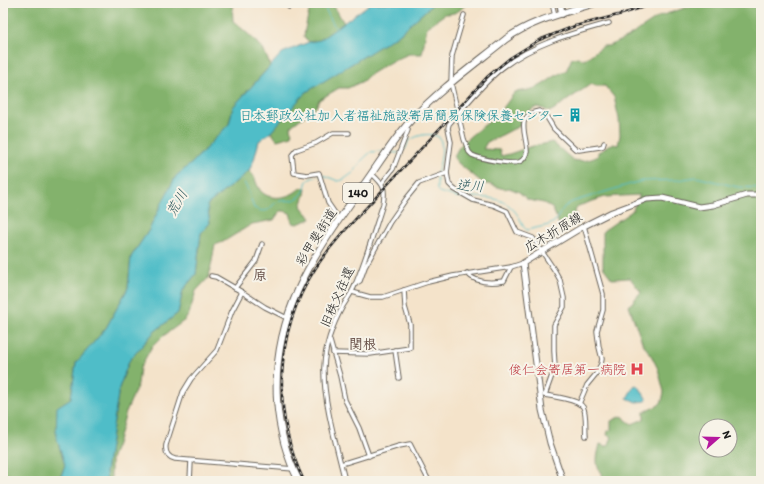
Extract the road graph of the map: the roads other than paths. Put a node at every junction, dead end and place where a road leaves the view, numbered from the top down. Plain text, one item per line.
1 (285, 3) edge
2 (296, 3) edge
3 (552, 3) edge
4 (560, 3) edge
5 (595, 3) edge
6 (464, 14) dead end
7 (562, 14) junction
8 (555, 16) junction
9 (610, 23) dead end
10 (451, 84) junction
11 (458, 113) junction
12 (408, 130) dead end
13 (349, 133) dead end
14 (604, 143) dead end
15 (447, 173) junction
16 (372, 174) junction
17 (382, 183) junction
18 (761, 197) edge
19 (339, 219) junction
20 (584, 226) junction
21 (262, 244) dead end
22 (542, 252) junction
23 (523, 263) junction
24 (511, 267) junction
25 (467, 274) junction
26 (211, 276) dead end
27 (355, 284) junction
28 (235, 288) junction
29 (404, 290) junction
30 (242, 292) junction
31 (352, 292) junction
32 (287, 318) junction
33 (329, 340) junction
34 (395, 350) junction
35 (333, 353) junction
36 (399, 378) dead end
37 (543, 395) junction
38 (579, 404) junction
39 (586, 436) dead end
40 (369, 456) junction
41 (191, 461) junction
42 (341, 464) junction
43 (294, 469) junction
44 (190, 481) edge
45 (299, 481) edge
46 (345, 481) edge
47 (429, 481) edge
48 (562, 481) edge

1 - 2 street
3 - 8 street
4 - 7 main road
5 - 7 highway, 彩甲斐街道 / 140
6 - 10 street
7 - 8 highway, 彩甲斐街道 / 140
8 - 10 highway, 彩甲斐街道 / 140
9 - 11 street
10 - 11 street
10 - 16 highway, 彩甲斐街道 / 140
11 - 14 street
11 - 15 street
12 - 17 street
13 - 19 street
15 - 22 street
15 - 27 street
16 - 17 street
16 - 19 highway, 彩甲斐街道 / 140
17 - 27 street, 旧秩父往還
18 - 20 main road, 広木折原線
19 - 32 highway, 彩甲斐街道 / 140
20 - 22 main road, 広木折原線
20 - 38 street
21 - 28 street
22 - 23 main road, 広木折原線
22 - 37 street
23 - 24 street
23 - 37 main road, 広木折原線
24 - 25 street
24 - 25 street
25 - 29 street
26 - 28 street
27 - 31 street, 旧秩父往還
28 - 30 street
29 - 31 street
29 - 34 street
30 - 32 street
30 - 41 street
31 - 33 street, 旧秩父往還
32 - 43 highway, 彩甲斐街道 / 140
33 - 35 street
33 - 42 street, 旧秩父往還
34 - 35 street
34 - 36 street
35 - 40 street
37 - 38 street
37 - 48 main road, 広木折原線
38 - 39 street
40 - 42 street
40 - 47 street
41 - 43 street
41 - 44 street
42 - 46 street, 旧秩父往還
43 - 45 highway, 彩甲斐街道 / 140

